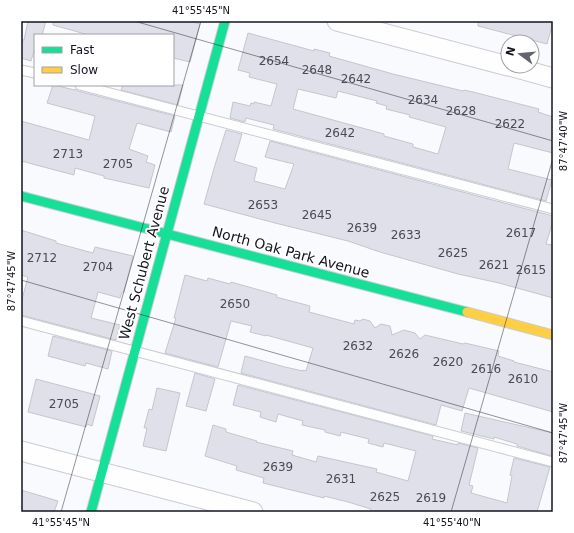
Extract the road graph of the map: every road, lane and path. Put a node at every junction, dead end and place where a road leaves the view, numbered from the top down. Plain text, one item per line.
1 (224, 21) edge
2 (337, 21) edge
3 (500, 64) edge
4 (21, 70) edge
5 (34, 73) edge
6 (538, 74) edge
7 (553, 78) edge
8 (84, 86) edge
9 (199, 116) junction
10 (21, 196) edge
11 (553, 209) edge
12 (167, 234) junction
13 (21, 321) edge
14 (553, 335) edge
15 (135, 351) junction
16 (21, 451) edge
17 (553, 462) edge
18 (102, 473) junction
19 (91, 512) edge
20 (253, 512) edge

1 - 9 street, West Schubert Avenue
2 - 3 street
4 - 5 lane
6 - 7 street
8 - 9 lane
9 - 11 lane
9 - 12 street, West Schubert Avenue
10 - 12 street, North Oak Park Avenue
12 - 14 street, North Oak Park Avenue
12 - 15 street, West Schubert Avenue
13 - 15 lane
15 - 17 lane
15 - 18 street, West Schubert Avenue
16 - 18 street
18 - 19 street, West Schubert Avenue
18 - 20 street

